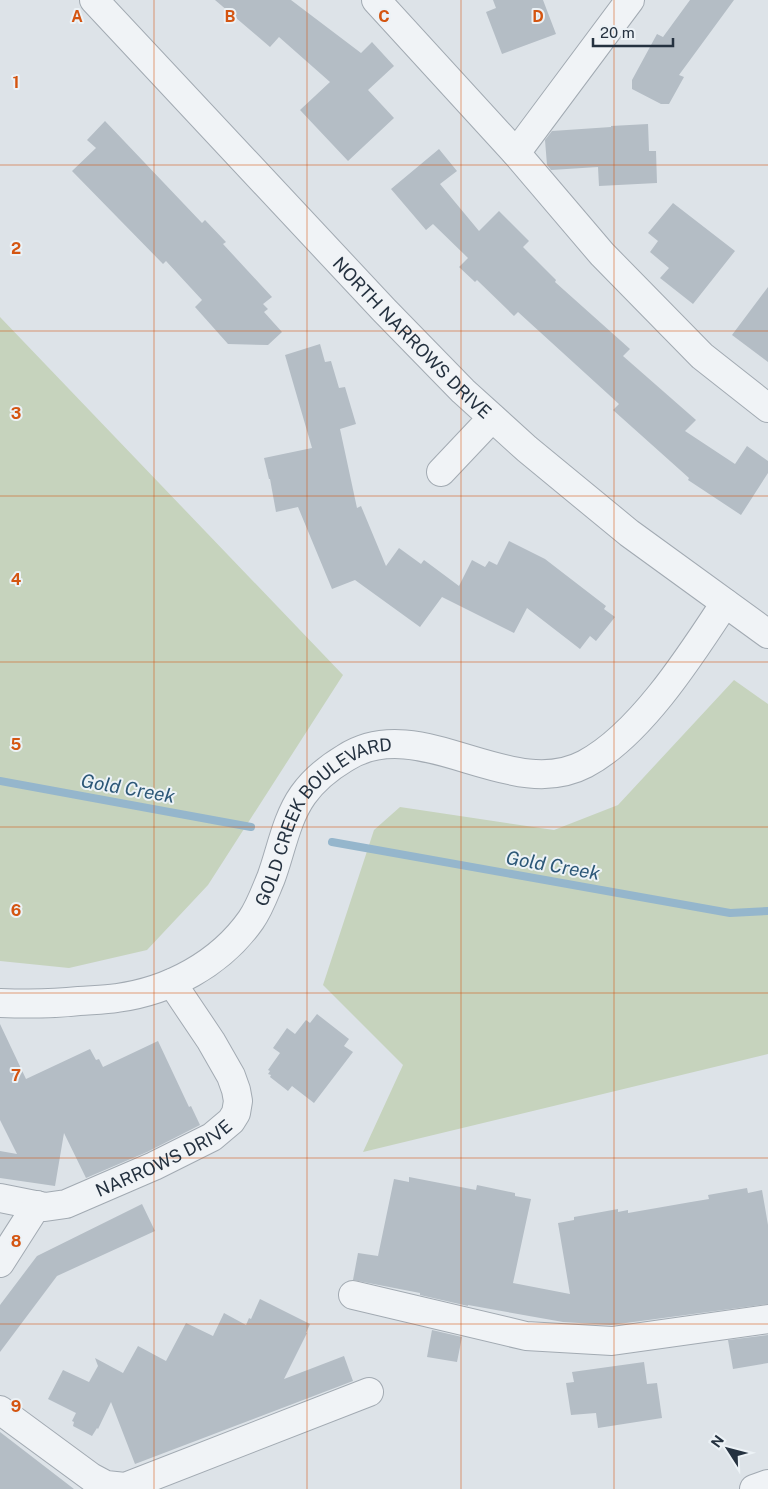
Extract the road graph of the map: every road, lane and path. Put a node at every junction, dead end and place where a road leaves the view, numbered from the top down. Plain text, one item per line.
1 (94, 0) edge
2 (376, 0) edge
3 (630, 0) edge
4 (516, 153) junction
5 (768, 408) edge
6 (492, 418) junction
7 (441, 472) dead end
8 (725, 603) junction
9 (768, 634) edge
10 (172, 983) junction
11 (0, 1003) edge
12 (0, 1198) edge
13 (37, 1206) junction
14 (0, 1263) edge
15 (353, 1295) dead end
16 (768, 1319) edge
17 (369, 1392) dead end
18 (0, 1410) edge
19 (768, 1484) edge
20 (754, 1489) edge

1 - 6 street, NORTH NARROWS DRIVE
2 - 4 street
3 - 4 street
4 - 5 street
6 - 7 street
6 - 8 street, NORTH NARROWS DRIVE
8 - 9 street, NORTH NARROWS DRIVE
8 - 10 street, GOLD CREEK BOULEVARD
10 - 11 street, GOLD CREEK BOULEVARD
10 - 13 street, NARROWS DRIVE
12 - 13 street, NARROWS DRIVE
13 - 14 street
15 - 16 street
17 - 18 street
19 - 20 street

